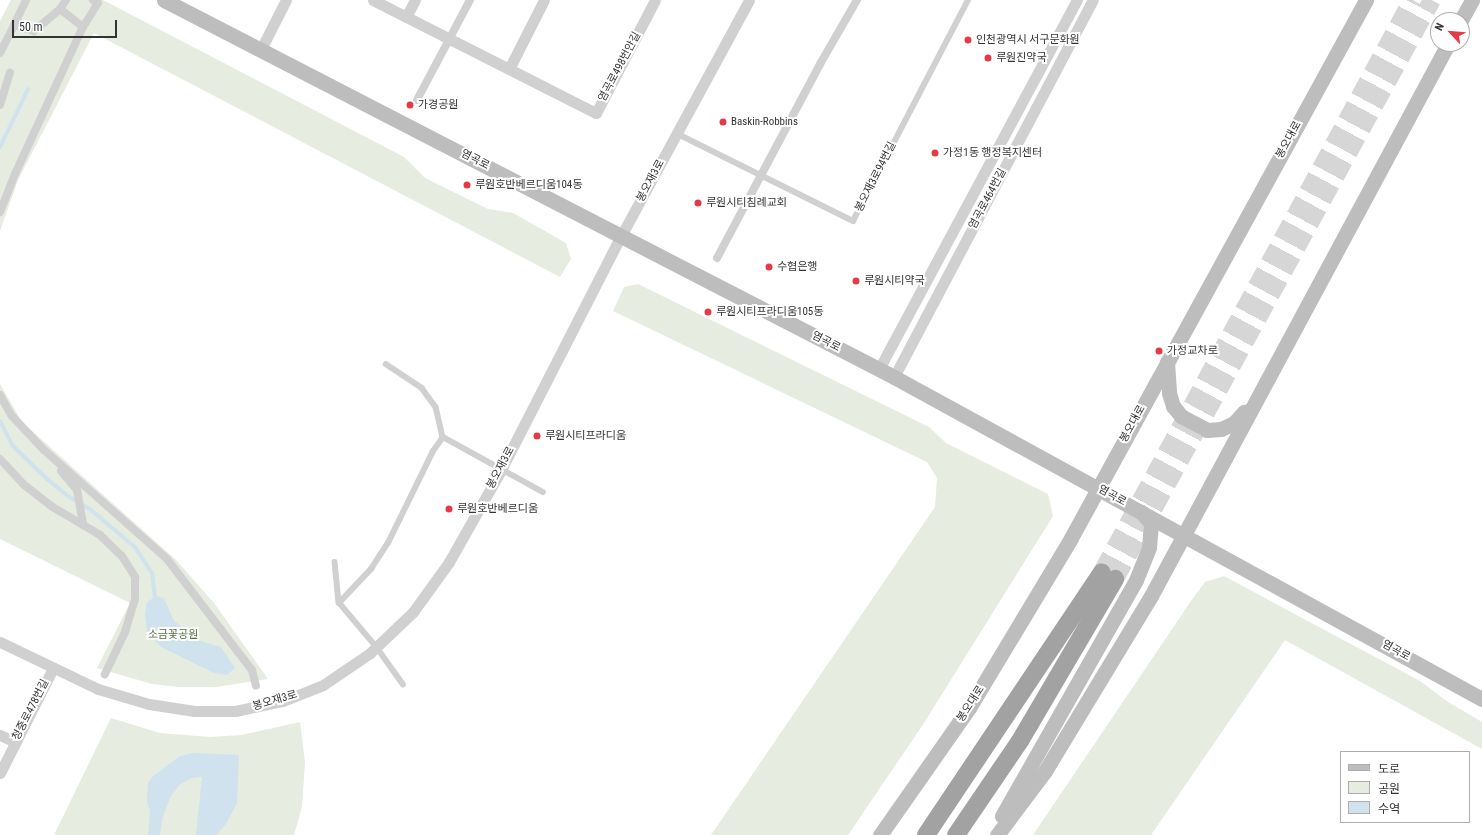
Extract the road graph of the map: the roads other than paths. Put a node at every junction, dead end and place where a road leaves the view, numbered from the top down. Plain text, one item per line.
1 (26, 0) edge
2 (66, 0) edge
3 (93, 0) edge
4 (164, 0) edge
5 (286, 0) edge
6 (373, 0) edge
7 (415, 0) edge
8 (470, 0) edge
9 (544, 0) edge
10 (655, 0) edge
11 (749, 0) edge
12 (857, 0) edge
13 (968, 0) edge
14 (1077, 0) edge
15 (1366, 0) edge
16 (1472, 0) edge
17 (1091, 1) edge
18 (60, 10) junction
19 (1465, 12) edge
20 (406, 17) junction
21 (14, 25) junction
22 (83, 27) junction
23 (450, 39) junction
24 (261, 49) junction
25 (1444, 52) edge
26 (0, 53) edge
27 (509, 69) junction
28 (10, 73) dead end
29 (417, 100) dead end
30 (0, 105) edge
31 (676, 133) junction
32 (761, 176) junction
33 (3, 194) edge
34 (0, 212) edge
35 (621, 236) junction
36 (718, 258) dead end
37 (894, 341) junction
38 (909, 348) junction
39 (1167, 362) junction
40 (386, 364) dead end
41 (878, 369) junction
42 (894, 377) junction
43 (0, 395) edge
44 (1255, 400) junction
45 (443, 437) junction
46 (44, 450) junction
47 (0, 459) edge
48 (501, 470) junction
49 (1098, 488) junction
50 (543, 492) dead end
51 (1141, 512) junction
52 (83, 524) junction
53 (1185, 536) junction
54 (335, 562) dead end
55 (339, 603) junction
56 (0, 642) edge
57 (376, 647) junction
58 (53, 668) junction
59 (105, 674) dead end
60 (403, 684) dead end
61 (256, 686) dead end
62 (1482, 698) edge
63 (0, 735) edge
64 (1020, 741) junction
65 (15, 742) junction
66 (984, 750) junction
67 (0, 773) edge
68 (880, 835) edge
69 (916, 835) edge
70 (926, 835) edge
71 (956, 835) edge
72 (962, 835) edge
73 (992, 835) edge
74 (997, 835) edge

1 - 21 street
2 - 18 street
3 - 22 street
4 - 24 main road, 염곡로
5 - 24 street
6 - 20 street, 염곡로498번안길
7 - 20 street
8 - 23 street
9 - 27 street
10 - 27 street, 염곡로498번안길
11 - 31 street, 봉오재3로
12 - 32 street
13 - 32 lane, 봉오재3로94번길
14 - 37 street, 염곡로464번길
15 - 39 main road, 봉오대로
16 - 19 main road
17 - 38 street, 염곡로464번길
18 - 21 street
18 - 22 street
20 - 23 street, 염곡로498번안길
21 - 26 street
22 - 33 street
23 - 27 street, 염곡로498번안길
23 - 29 street
24 - 35 main road, 염곡로
25 - 44 main road
28 - 30 street
31 - 32 lane, 봉오재3로94번길
31 - 35 street, 봉오재3로
32 - 36 street
33 - 34 street
35 - 41 main road, 염곡로
35 - 48 street, 봉오재3로
37 - 38 street
37 - 41 street, 염곡로464번길
38 - 42 street, 염곡로464번길
39 - 44 main road
39 - 49 main road, 봉오대로
40 - 45 lane
41 - 42 main road, 염곡로
42 - 49 main road, 염곡로
43 - 46 street
44 - 53 main road
45 - 48 lane
45 - 55 lane
46 - 52 street
46 - 61 street
47 - 52 street
48 - 50 lane
48 - 57 street, 봉오재3로
49 - 51 main road, 염곡로
49 - 68 main road, 봉오대로
51 - 53 main road, 염곡로
51 - 73 main road
52 - 59 street
53 - 62 main road, 염곡로
53 - 74 main road
54 - 55 lane
55 - 57 lane
56 - 58 street, 봉오재3로
57 - 58 street, 봉오재3로
57 - 60 lane
58 - 65 street, 청중로478번길
63 - 65 street
64 - 66 highway
64 - 71 highway
64 - 72 highway
65 - 67 street, 청중로478번길
66 - 69 highway
66 - 70 highway

